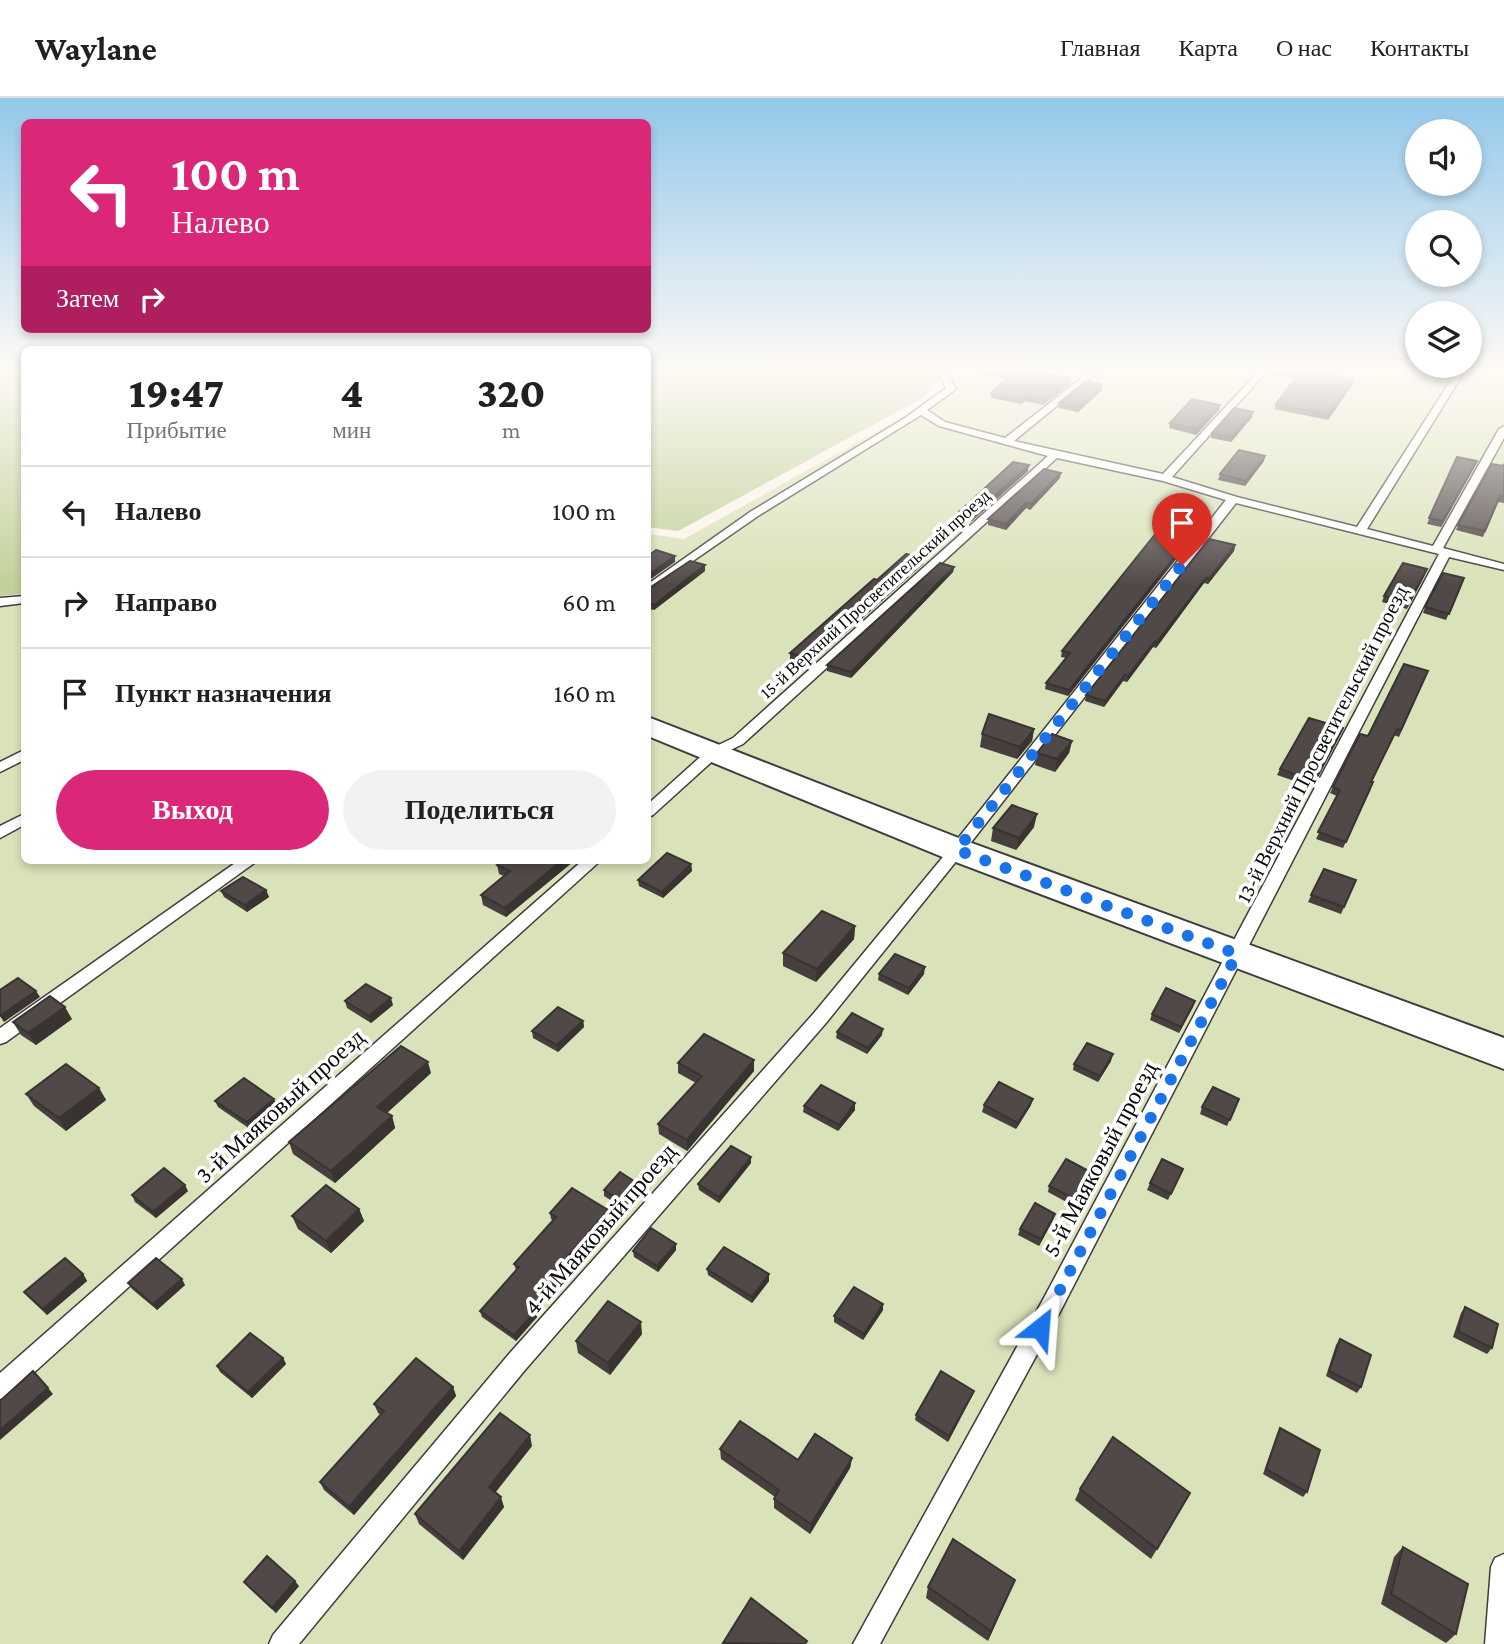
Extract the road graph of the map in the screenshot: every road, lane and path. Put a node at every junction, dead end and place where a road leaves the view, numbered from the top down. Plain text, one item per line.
1 (873, 441) edge
2 (1007, 441) edge
3 (1199, 441) edge
4 (1417, 441) edge
5 (1498, 441) edge
6 (1055, 455) junction
7 (1165, 478) junction
8 (1233, 499) junction
9 (1360, 531) junction
10 (1441, 551) junction
11 (1504, 567) edge
12 (651, 587) edge
13 (21, 600) edge
14 (0, 602) edge
15 (651, 727) edge
16 (713, 753) junction
17 (21, 756) edge
18 (0, 768) edge
19 (651, 809) edge
20 (21, 821) edge
21 (0, 833) edge
22 (957, 850) junction
23 (245, 864) edge
24 (589, 864) edge
25 (1237, 954) junction
26 (0, 1037) edge
27 (1504, 1054) edge
28 (0, 1388) edge
29 (1504, 1567) edge
30 (282, 1644) edge
31 (866, 1644) edge
32 (1498, 1644) edge

1 - 12 lane
2 - 6 lane
3 - 7 lane
4 - 9 lane
5 - 10 lane, 13-й Верхний Просветительский проезд
6 - 7 lane
6 - 16 lane, 15-й Верхний Просветительский проезд
7 - 8 lane
8 - 9 lane
8 - 22 lane, 4-й Маяковый проезд
9 - 10 lane
10 - 11 lane
10 - 25 lane, 13-й Верхний Просветительский проезд
13 - 14 lane
15 - 16 street
16 - 19 lane
16 - 22 street
17 - 18 lane
20 - 21 lane
22 - 25 street
22 - 30 lane, 4-й Маяковый проезд
23 - 26 lane
24 - 28 lane, 3-й Маяковый проезд
25 - 27 street
25 - 31 lane, 5-й Маяковый проезд
29 - 32 lane

